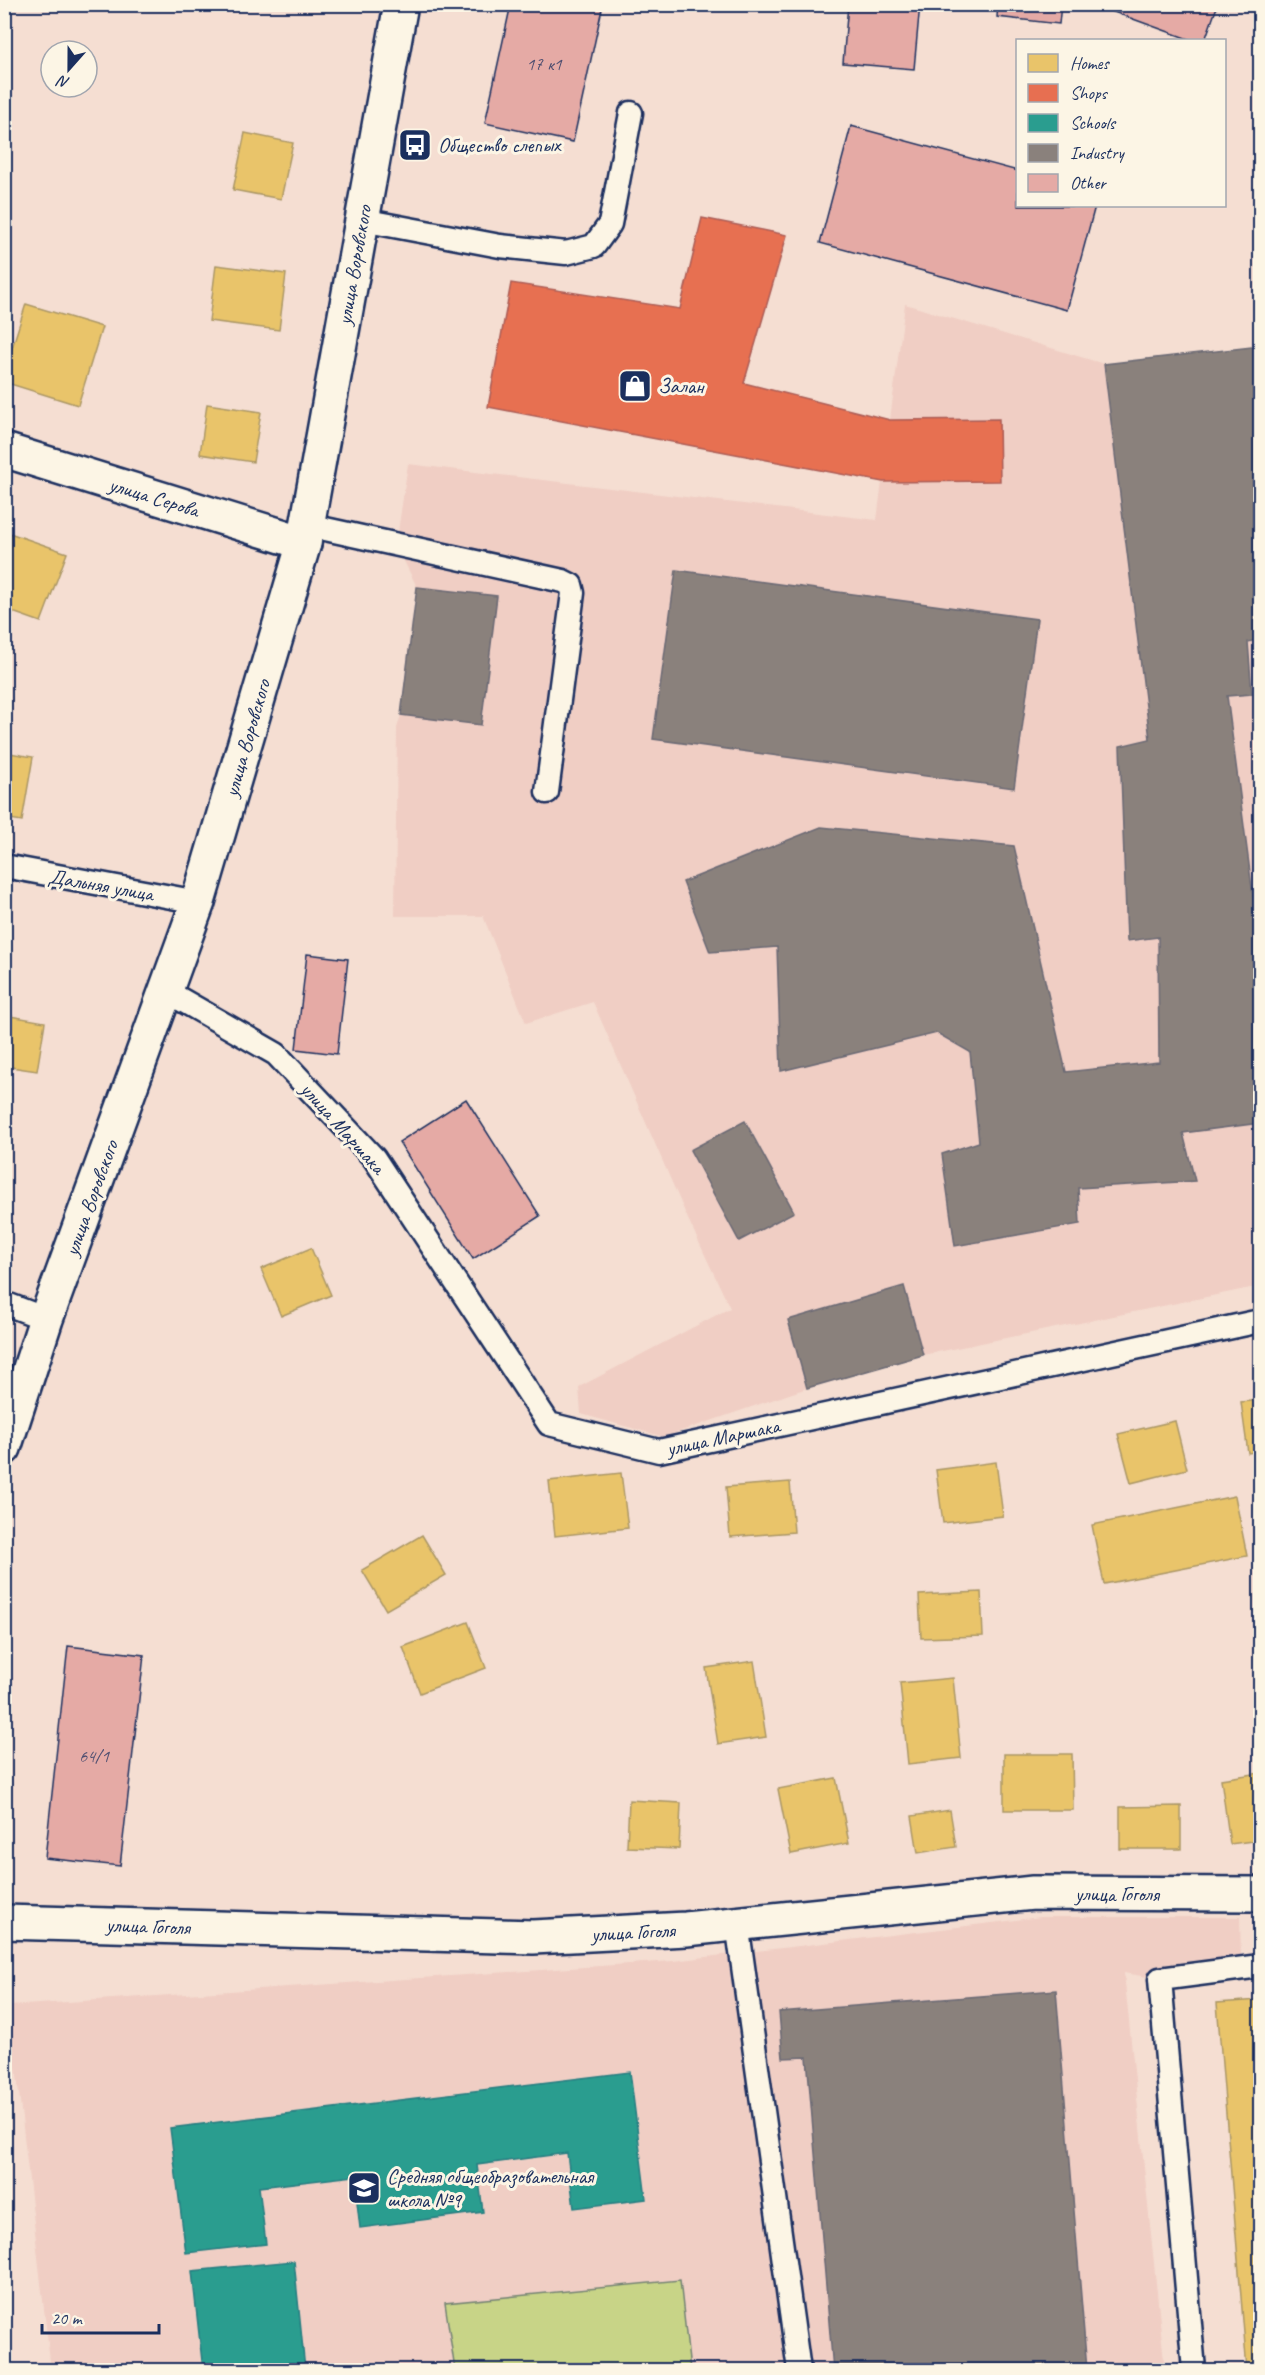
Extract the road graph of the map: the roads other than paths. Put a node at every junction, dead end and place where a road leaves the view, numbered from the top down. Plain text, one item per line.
1 (400, 4) edge
2 (631, 112) dead end
3 (362, 219) junction
4 (4, 450) edge
5 (305, 534) junction
6 (547, 792) dead end
7 (4, 866) edge
8 (198, 902) junction
9 (166, 991) junction
10 (4, 1303) edge
11 (46, 1319) junction
12 (1260, 1321) edge
13 (4, 1448) edge
14 (1260, 1894) edge
15 (4, 1922) edge
16 (737, 1923) junction
17 (1260, 1966) edge
18 (799, 2370) edge
19 (1194, 2370) edge

1 - 3 street, улица Воровского
2 - 3 lane
3 - 5 street, улица Воровского
4 - 5 street, улица Серова
5 - 6 lane
5 - 8 street, улица Воровского
7 - 8 lane, Дальняя улица
8 - 9 street, улица Воровского
9 - 11 street, улица Воровского
9 - 12 lane, улица Маршака
10 - 11 lane
11 - 13 street, улица Воровского
14 - 16 street, улица Гоголя
15 - 16 street, улица Гоголя
16 - 18 lane
17 - 19 lane

